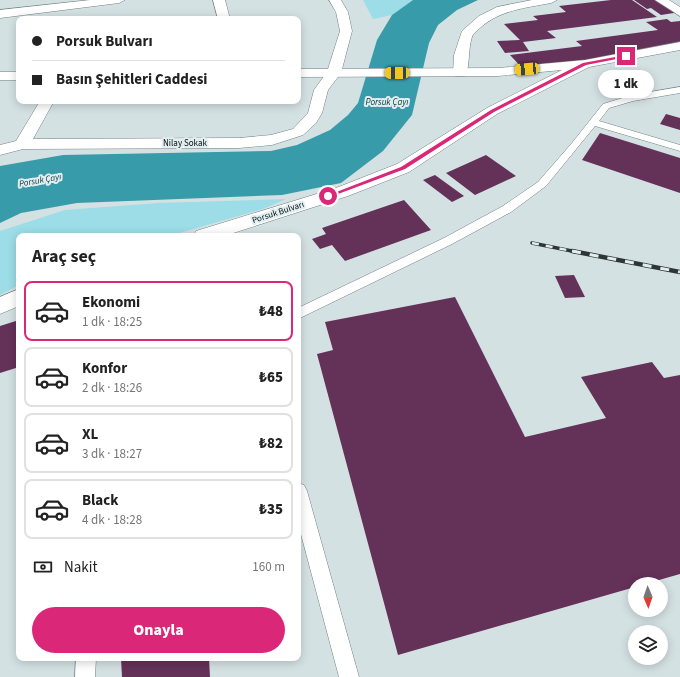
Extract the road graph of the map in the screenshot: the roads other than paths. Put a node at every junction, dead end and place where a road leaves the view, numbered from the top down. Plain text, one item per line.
1 (119, 0) edge
2 (219, 0) edge
3 (335, 0) edge
4 (551, 0) edge
5 (661, 0) edge
6 (99, 3) junction
7 (680, 12) edge
8 (0, 14) edge
9 (93, 14) dead end
10 (223, 16) edge
11 (680, 46) edge
12 (585, 64) junction
13 (301, 73) edge
14 (334, 73) junction
15 (460, 73) junction
16 (0, 76) edge
17 (16, 76) edge
18 (680, 90) edge
19 (45, 104) edge
20 (593, 122) junction
21 (22, 144) junction
22 (680, 148) edge
23 (0, 150) edge
24 (212, 233) edge
25 (16, 298) edge
26 (0, 306) edge
27 (301, 313) edge
28 (301, 502) edge
29 (86, 661) edge
30 (86, 677) edge
31 (349, 677) edge

1 - 6 street
2 - 10 street
3 - 14 street
4 - 15 street
5 - 7 street
6 - 8 street
6 - 9 street
11 - 12 street
12 - 15 street
12 - 24 street, Porsuk Bulvarı
13 - 14 street
14 - 15 street
14 - 21 street, Nilay Sokak
16 - 17 street
18 - 20 lane
19 - 21 street
20 - 22 lane
20 - 27 lane
21 - 23 street, Nilay Sokak
25 - 26 street
28 - 31 lane
29 - 30 lane

